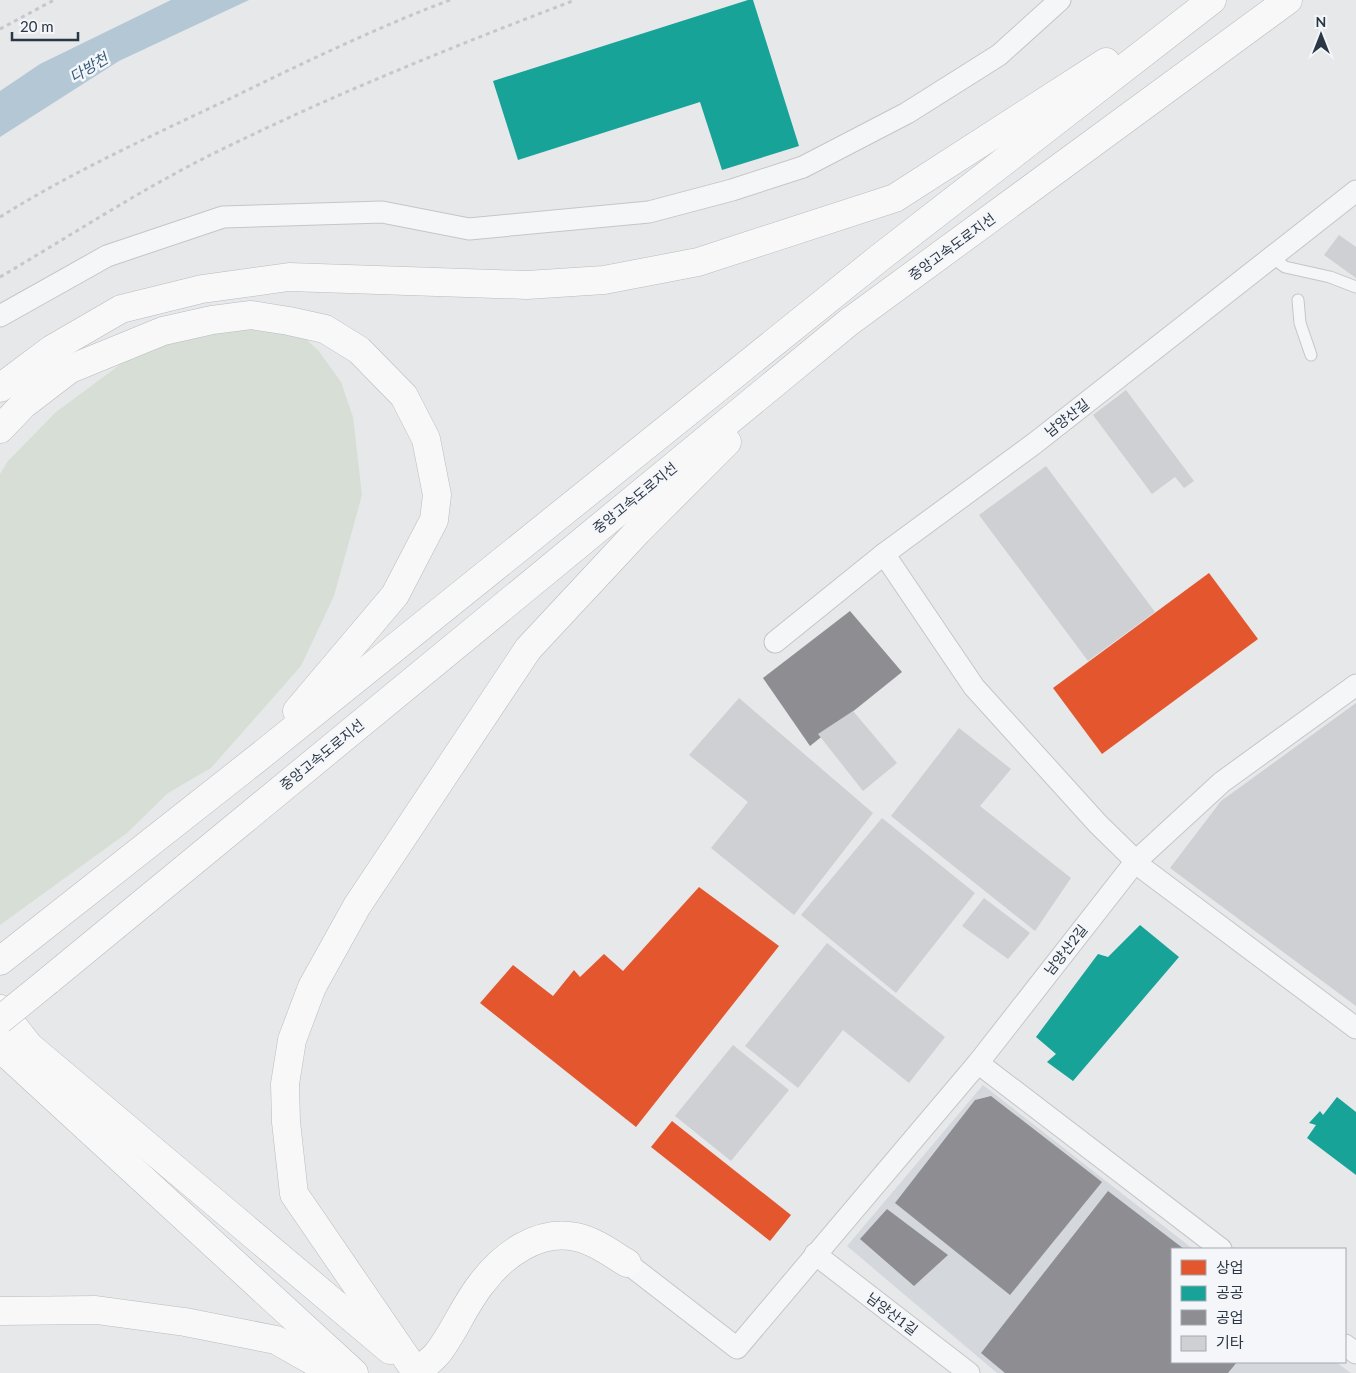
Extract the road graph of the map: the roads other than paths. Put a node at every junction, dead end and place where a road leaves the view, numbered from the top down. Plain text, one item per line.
1 (1060, 0) edge
2 (1202, 0) edge
3 (1212, 0) edge
4 (1288, 0) edge
5 (1355, 195) edge
6 (1272, 257) junction
7 (1356, 287) edge
8 (1298, 300) dead end
9 (0, 316) edge
10 (849, 322) junction
11 (1311, 355) dead end
12 (0, 388) edge
13 (0, 429) edge
14 (884, 554) junction
15 (775, 642) dead end
16 (1356, 685) edge
17 (259, 757) junction
18 (1136, 861) junction
19 (8, 954) edge
20 (0, 1009) edge
21 (0, 1020) edge
22 (1356, 1028) edge
23 (0, 1045) edge
24 (978, 1063) junction
25 (1220, 1248) edge
26 (815, 1254) junction
27 (627, 1264) joint
28 (0, 1311) edge
29 (417, 1372) edge
30 (334, 1373) edge
31 (354, 1373) edge
32 (969, 1373) edge

1 - 9 street
2 - 12 highway
3 - 17 highway
4 - 10 highway, 중앙고속도로지선
5 - 6 street, 남양산길
6 - 7 lane
6 - 14 street, 남양산길
8 - 11 lane
10 - 21 highway, 중앙고속도로지선, bridge
10 - 29 highway
13 - 17 highway
14 - 15 street, 남양산길
14 - 18 street
16 - 18 street, 남양산2길
17 - 19 highway
18 - 22 street
18 - 24 street, 남양산2길
20 - 29 highway
23 - 31 highway
24 - 25 street
24 - 26 street, 남양산2길
26 - 27 street, 남양산2길
26 - 32 street, 남양산1길
27 - 29 highway
28 - 30 highway

